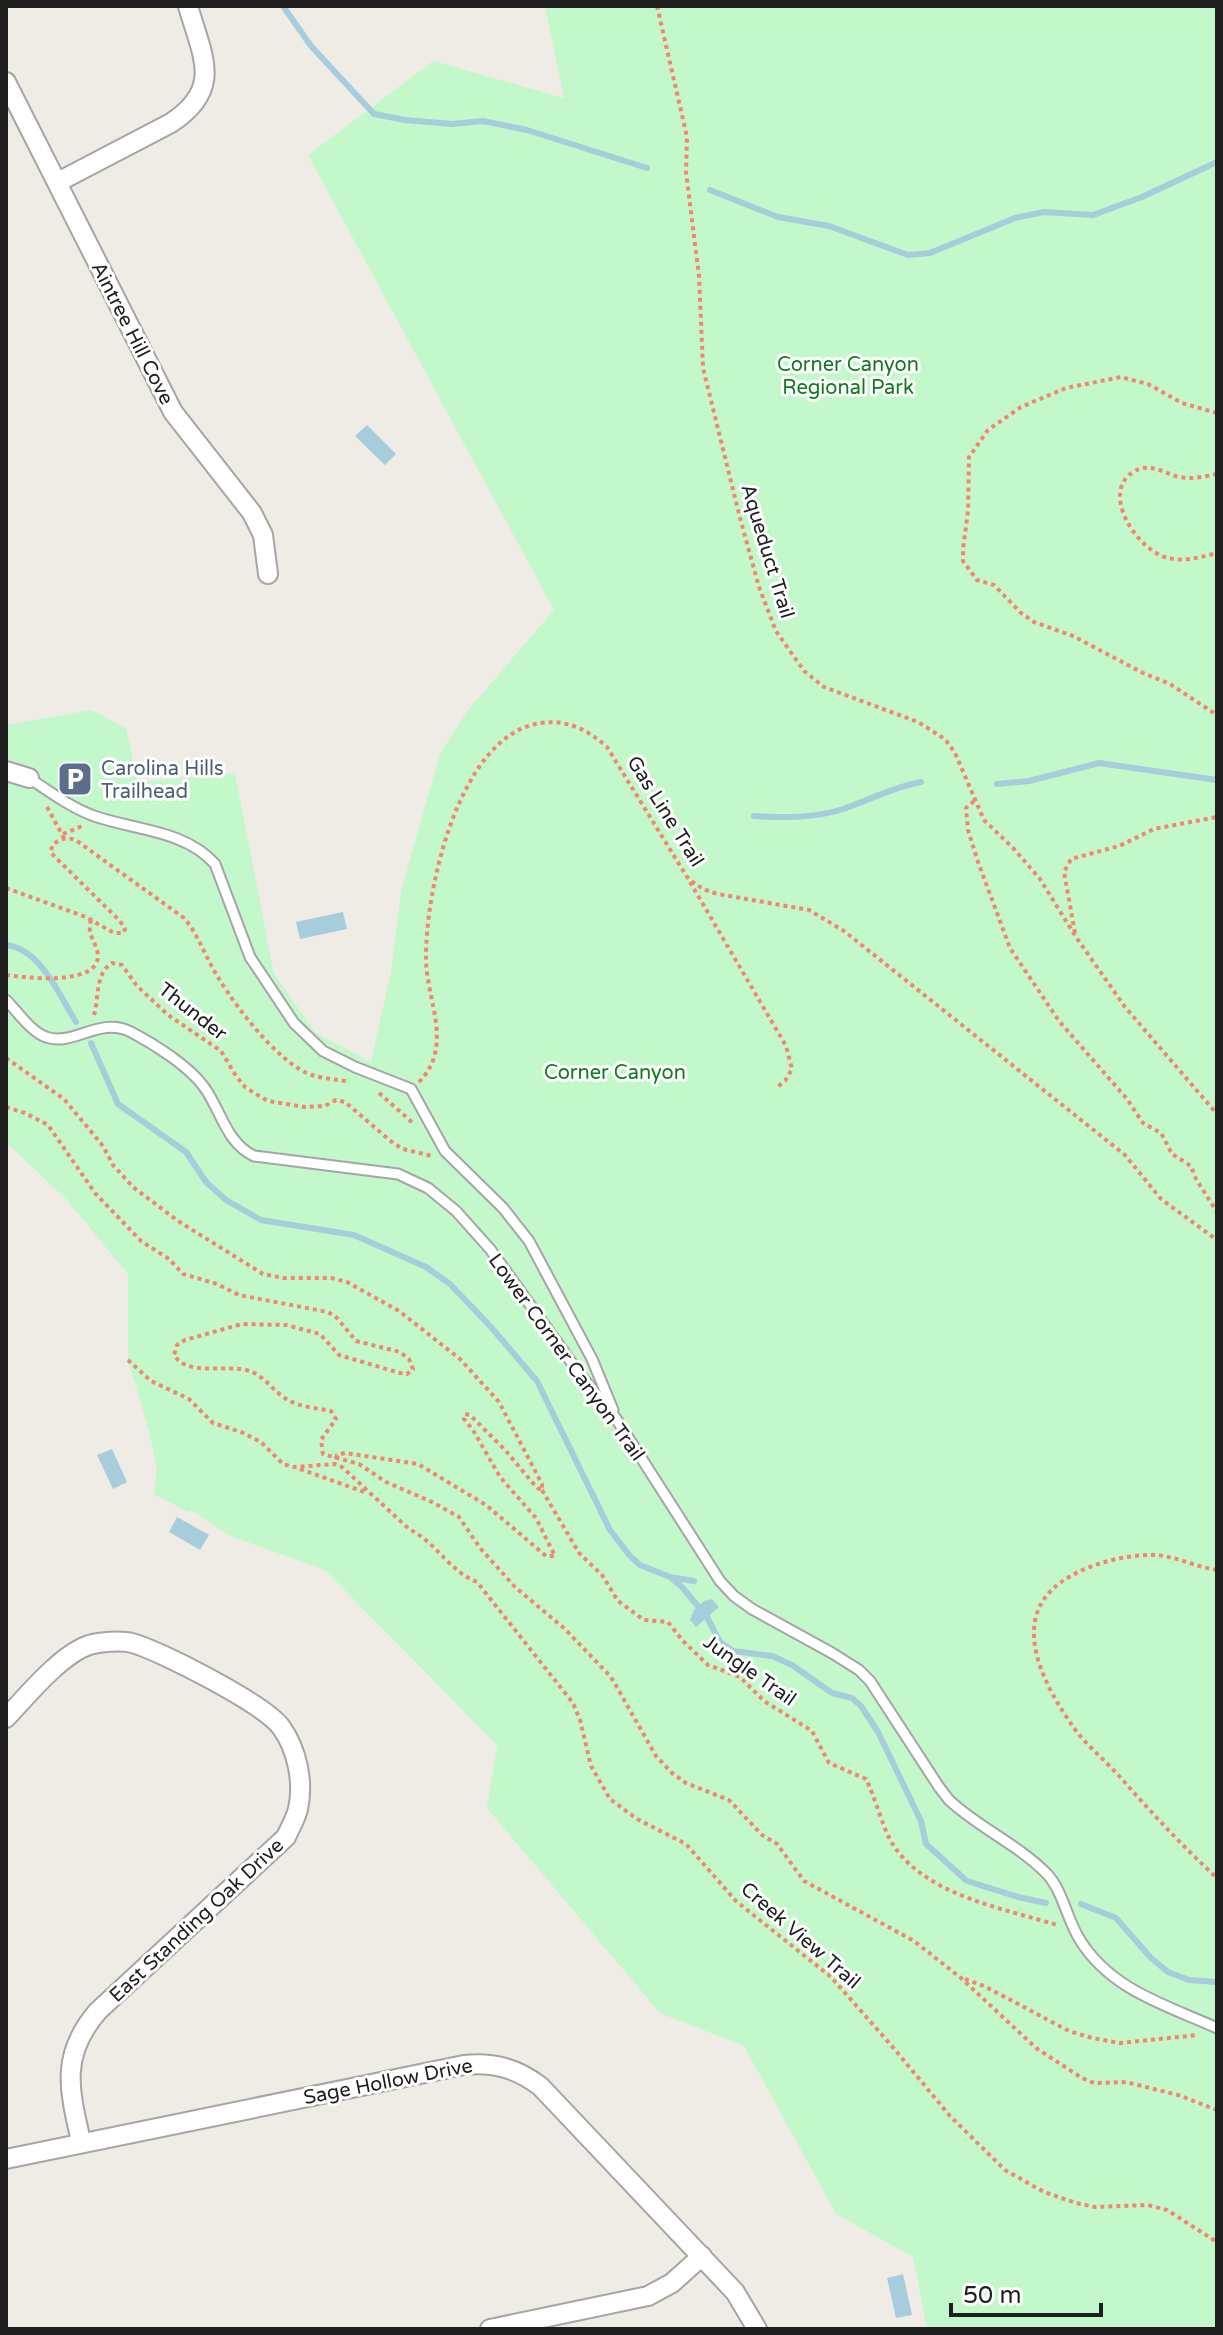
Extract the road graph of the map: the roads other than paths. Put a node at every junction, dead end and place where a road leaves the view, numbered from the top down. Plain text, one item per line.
1 (188, 6) edge
2 (6, 82) edge
3 (58, 182) junction
4 (268, 574) dead end
5 (6, 771) edge
6 (29, 778) joint
7 (6, 1000) edge
8 (615, 1417) junction
9 (6, 1718) edge
10 (1216, 2027) edge
11 (81, 2141) junction
12 (6, 2159) edge
13 (702, 2256) junction
14 (490, 2329) edge
15 (757, 2329) edge

1 - 3 street
2 - 3 street, Aintree Hill Cove
3 - 4 street, Aintree Hill Cove
5 - 6 street
6 - 8 lane
7 - 8 lane, Lower Corner Canyon Trail
8 - 10 lane, Lower Corner Canyon Trail
9 - 11 street, East Standing Oak Drive
11 - 12 street, Sage Hollow Drive
11 - 13 street, Sage Hollow Drive
13 - 14 street
13 - 15 street, Sage Hollow Drive

